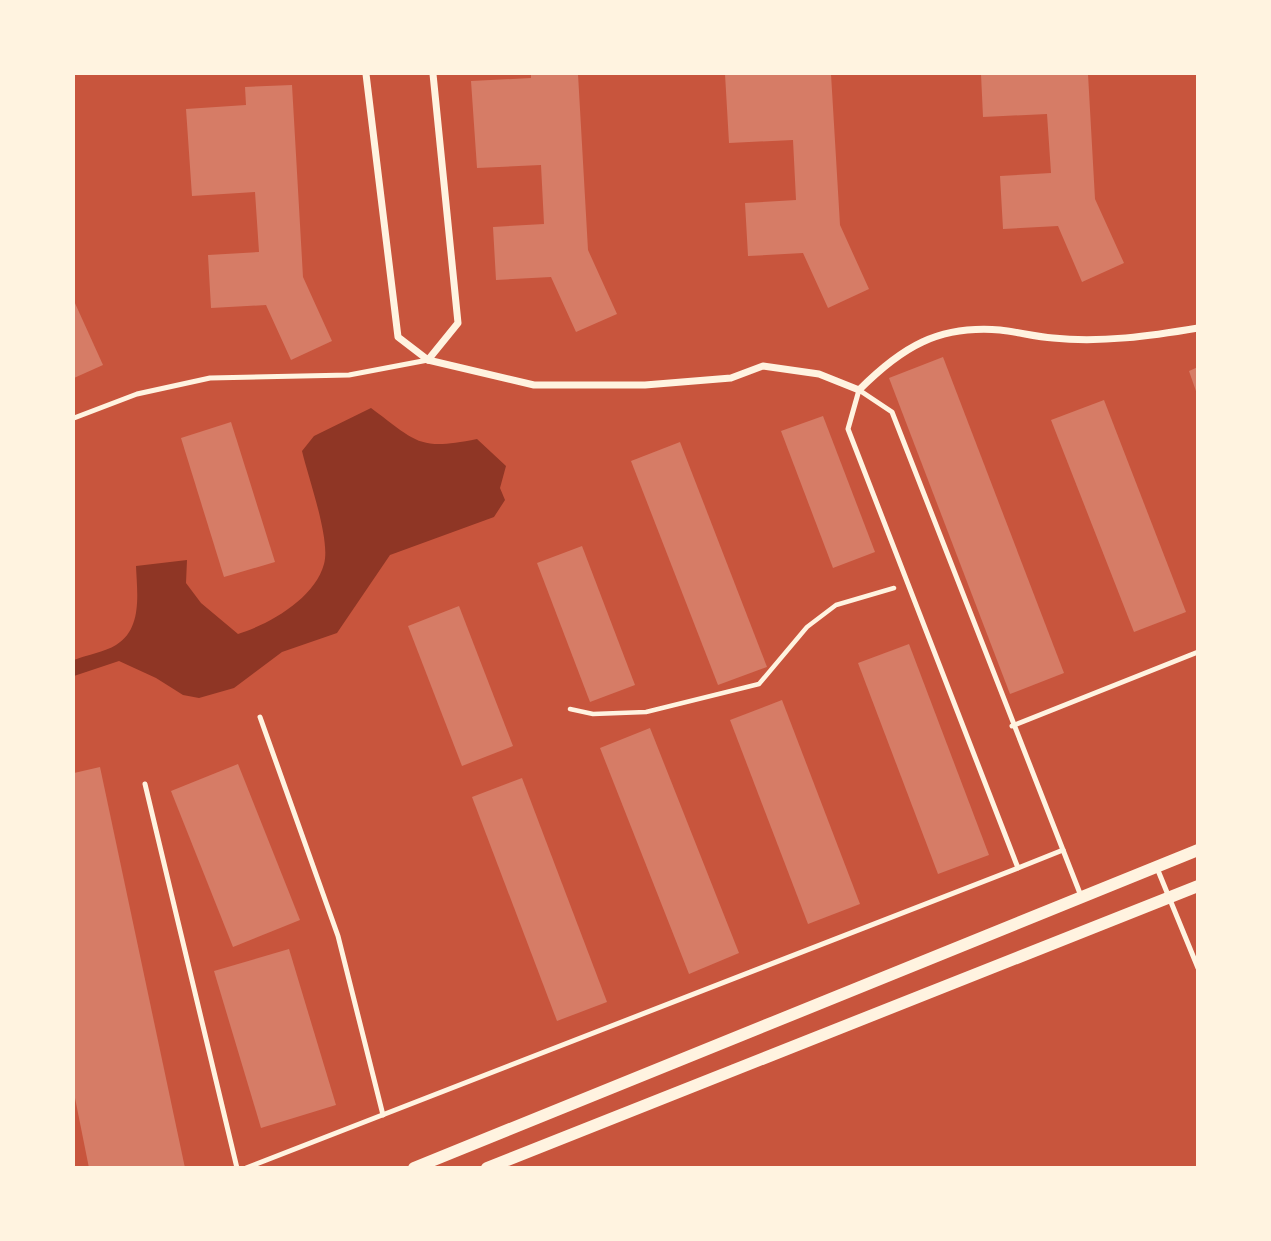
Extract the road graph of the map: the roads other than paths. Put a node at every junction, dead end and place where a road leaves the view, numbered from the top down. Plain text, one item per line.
1 (366, 74) edge
2 (433, 74) edge
3 (1198, 328) edge
4 (428, 360) junction
5 (859, 390) junction
6 (74, 418) edge
7 (1198, 652) edge
8 (260, 718) dead end
9 (1012, 726) junction
10 (145, 784) dead end
11 (1063, 850) junction
12 (1198, 850) edge
13 (1156, 866) junction
14 (1018, 868) junction
15 (1198, 886) edge
16 (1081, 896) junction
17 (1169, 897) junction
18 (1198, 968) edge
19 (383, 1115) junction
20 (237, 1167) edge
21 (246, 1167) edge
22 (414, 1167) edge
23 (487, 1167) edge

1 - 4 street
2 - 4 street
3 - 5 street
4 - 5 street
4 - 6 lane
5 - 9 lane
5 - 14 lane
7 - 9 lane
8 - 19 lane
9 - 11 lane
10 - 20 lane
11 - 14 lane
11 - 16 lane
12 - 13 street
13 - 16 street
13 - 17 lane
14 - 19 lane
15 - 17 street
16 - 22 street
17 - 18 lane
17 - 23 street
19 - 21 lane

